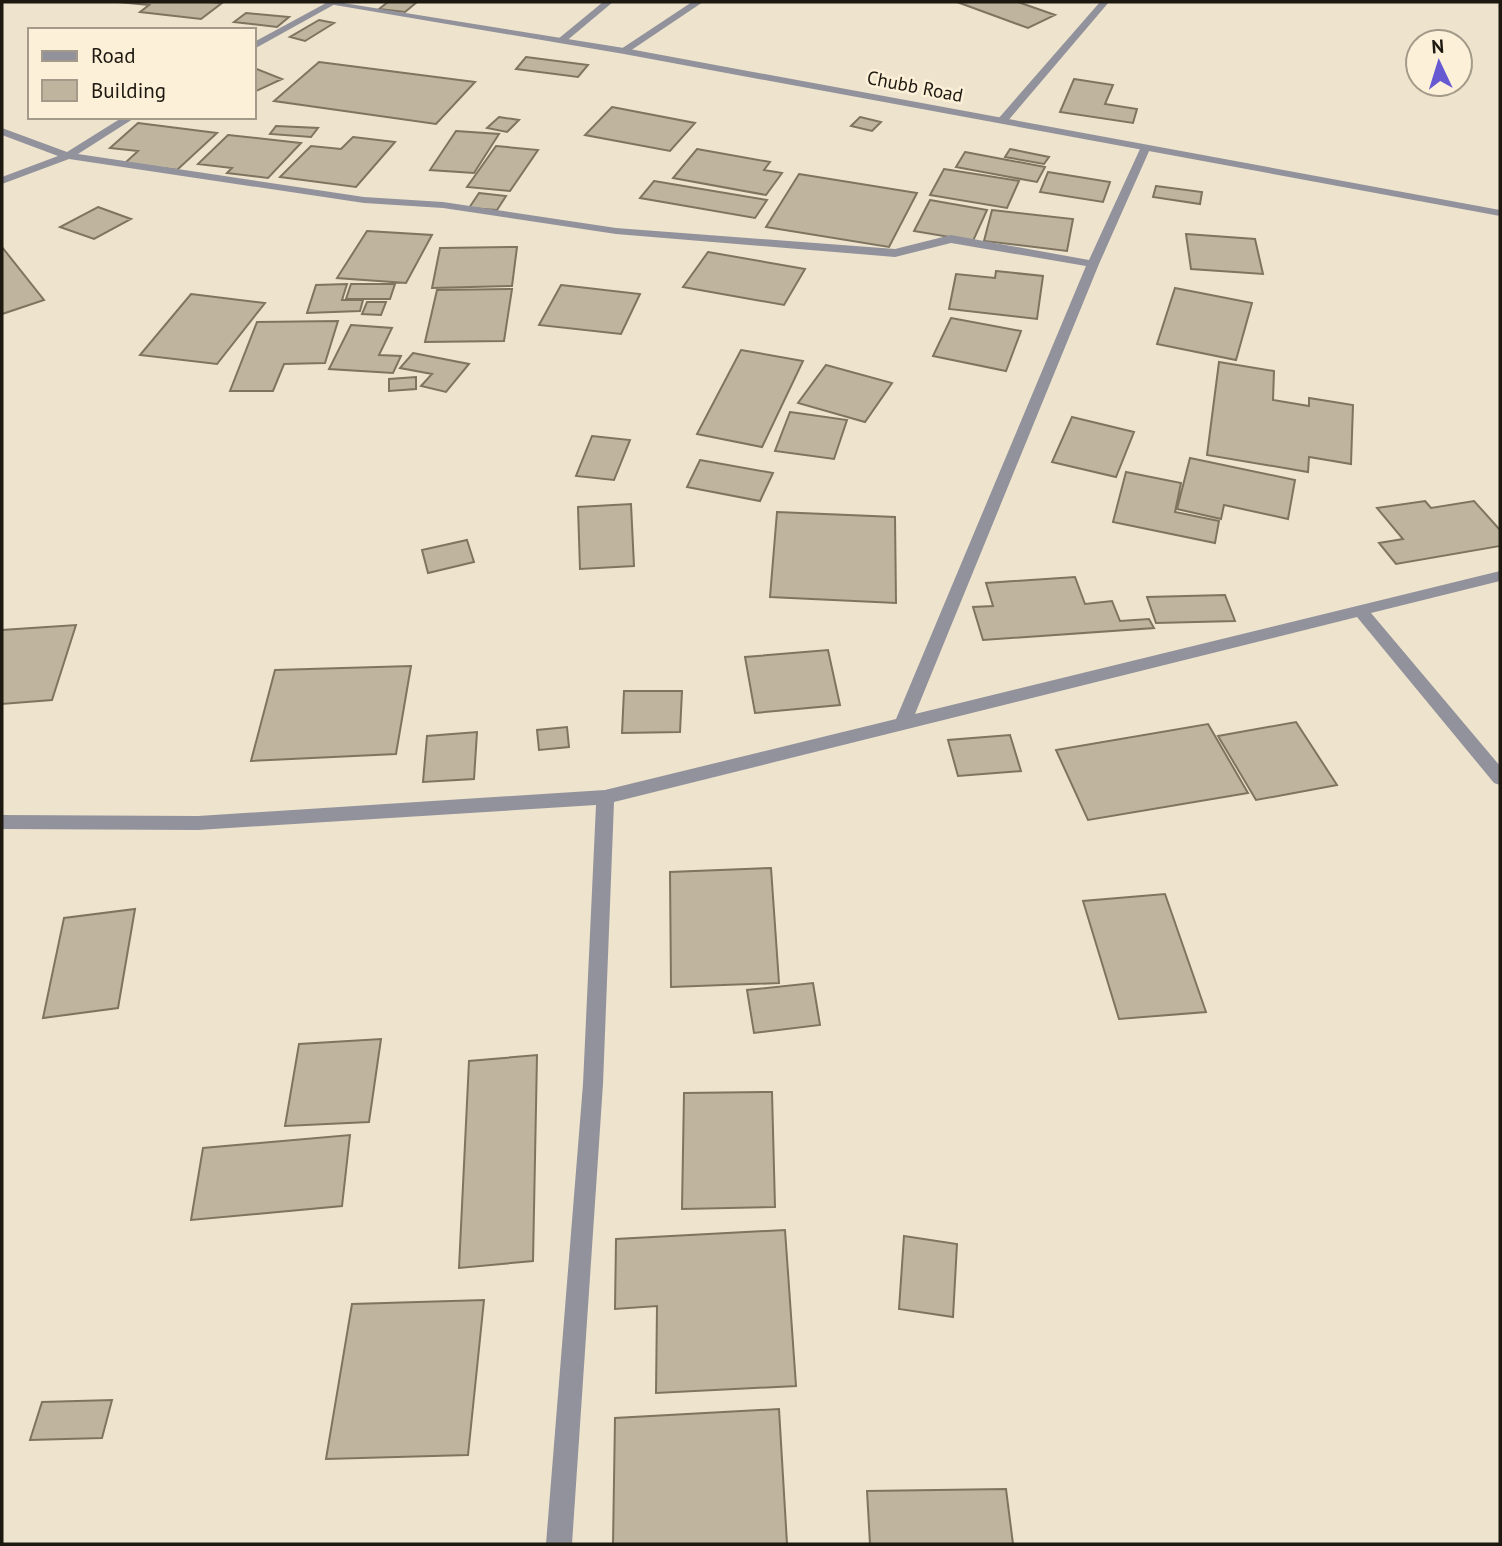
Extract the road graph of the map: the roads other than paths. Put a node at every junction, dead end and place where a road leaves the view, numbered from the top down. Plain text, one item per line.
1 (327, 2) edge
2 (608, 2) edge
3 (698, 2) edge
4 (1104, 2) edge
5 (561, 41) junction
6 (256, 45) edge
7 (624, 51) junction
8 (128, 119) edge
9 (1002, 121) junction
10 (2, 131) edge
11 (1145, 149) junction
12 (68, 156) junction
13 (2, 181) edge
14 (1500, 213) edge
15 (1093, 264) junction
16 (1500, 576) edge
17 (1359, 609) junction
18 (902, 724) junction
19 (1500, 778) edge
20 (605, 797) junction
21 (2, 822) edge
22 (559, 1544) edge

1 - 5 street, Chubb Road
1 - 6 street
2 - 5 street
3 - 7 street
4 - 9 street
5 - 7 street, Chubb Road
7 - 9 street, Chubb Road
8 - 12 street
9 - 11 street, Chubb Road
10 - 12 street
11 - 14 street, Chubb Road
11 - 15 street
12 - 13 street
12 - 15 street
15 - 18 street
16 - 17 street
17 - 18 street
17 - 19 street
18 - 20 street
20 - 21 street
20 - 22 street

